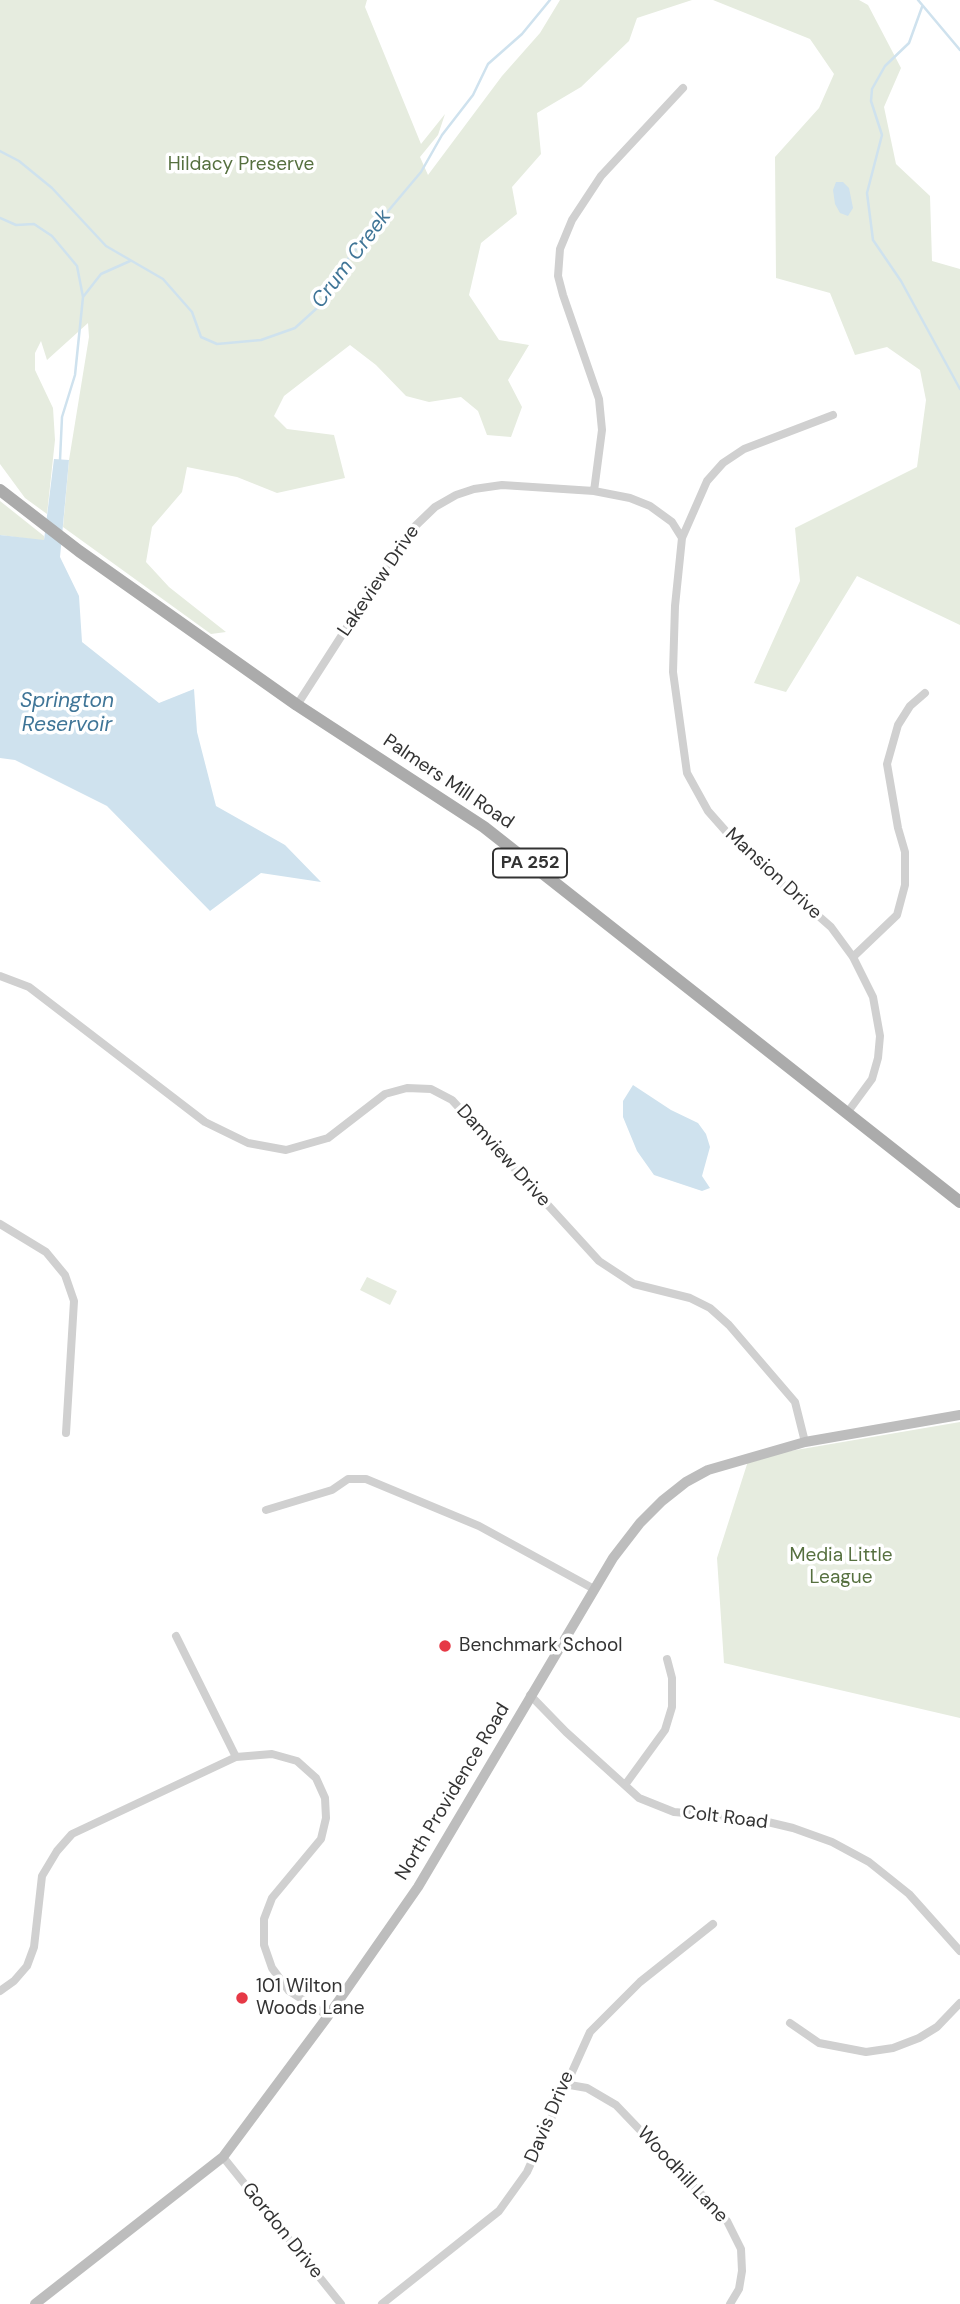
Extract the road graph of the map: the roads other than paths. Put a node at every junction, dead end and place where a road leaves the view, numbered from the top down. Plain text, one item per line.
1 (683, 88) dead end
2 (833, 415) dead end
3 (0, 490) edge
4 (594, 491) junction
5 (682, 538) junction
6 (925, 693) dead end
7 (297, 705) junction
8 (853, 957) junction
9 (0, 976) edge
10 (847, 1113) junction
11 (960, 1202) edge
12 (0, 1224) edge
13 (960, 1415) edge
14 (66, 1433) dead end
15 (805, 1442) junction
16 (266, 1510) dead end
17 (594, 1589) junction
18 (176, 1636) dead end
19 (667, 1659) dead end
20 (530, 1695) junction
21 (236, 1757) junction
22 (625, 1785) junction
23 (713, 1924) dead end
24 (960, 1951) edge
25 (0, 1991) edge
26 (960, 2003) edge
27 (328, 2016) junction
28 (790, 2022) dead end
29 (564, 2084) junction
30 (223, 2157) junction
31 (35, 2304) edge
32 (341, 2304) edge
33 (382, 2304) edge
34 (730, 2304) edge

1 - 4 street
2 - 5 street
3 - 7 main road, Palmers Mill Road / PA 252
4 - 5 street, Lakeview Drive
4 - 7 street, Lakeview Drive
5 - 8 street, Mansion Drive
6 - 8 street
7 - 10 main road, Palmers Mill Road / PA 252
8 - 10 street, Mansion Drive
9 - 15 street, Damview Drive
10 - 11 main road, Palmers Mill Road / PA 252
12 - 14 street
13 - 15 main road, North Providence Road
15 - 17 main road, North Providence Road
16 - 17 street
17 - 20 main road, North Providence Road
18 - 21 street
19 - 22 street
20 - 22 street, Colt Road
20 - 27 main road, North Providence Road
21 - 25 street
21 - 27 street
22 - 24 street, Colt Road
23 - 29 street, Davis Drive
26 - 28 street
27 - 30 main road, North Providence Road
29 - 33 street, Davis Drive
29 - 34 street, Woodhill Lane
30 - 31 main road, North Providence Road
30 - 32 street, Gordon Drive

